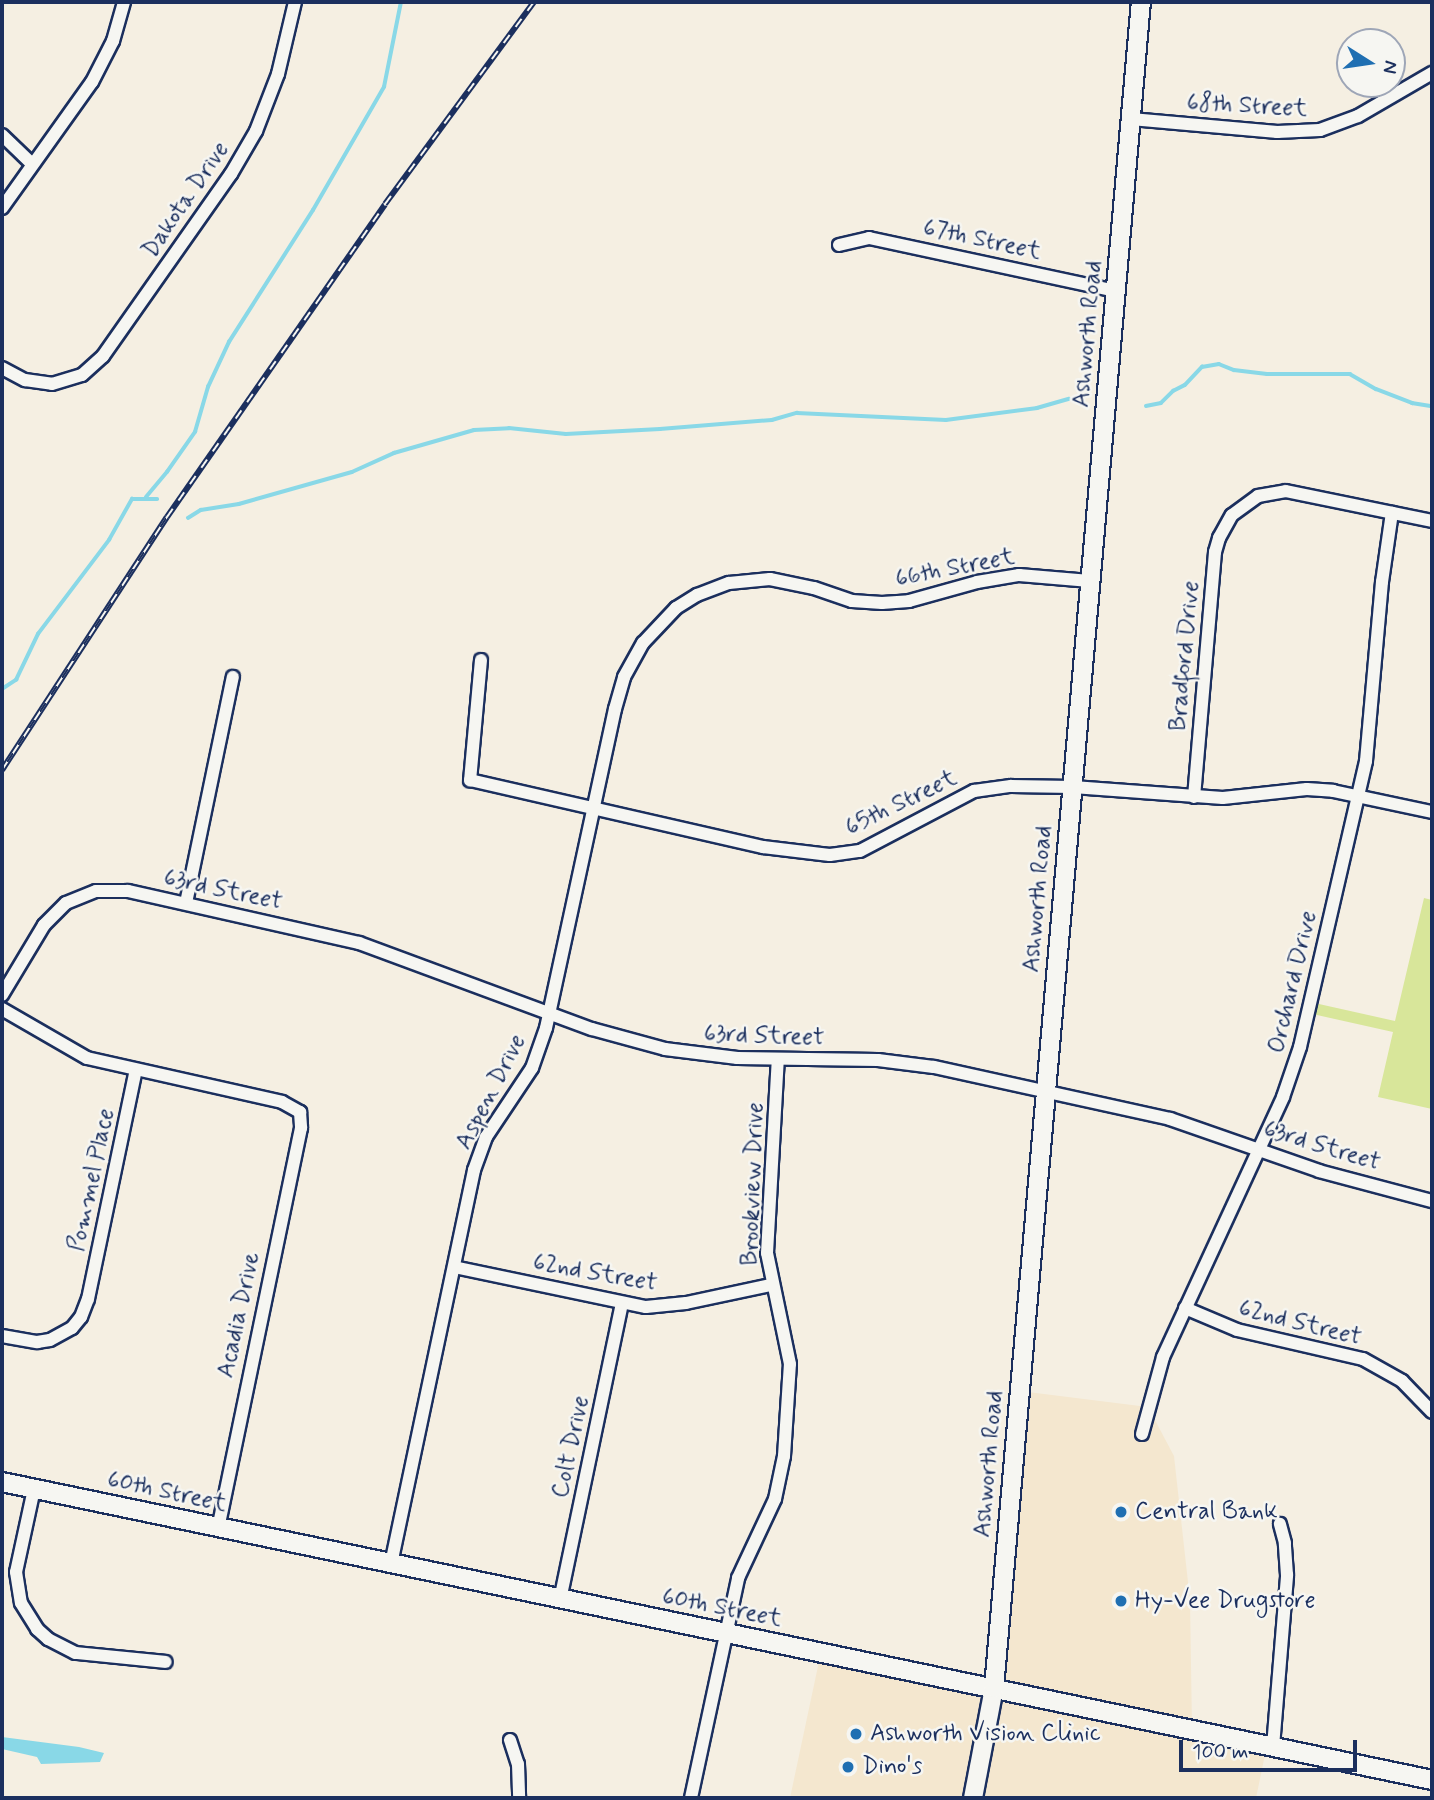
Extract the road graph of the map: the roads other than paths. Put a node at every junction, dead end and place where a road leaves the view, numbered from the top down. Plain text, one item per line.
1 (124, 2) edge
2 (295, 2) edge
3 (1141, 2) edge
4 (1432, 74) edge
5 (1131, 119) junction
6 (2, 135) edge
7 (32, 164) junction
8 (2, 208) edge
9 (839, 245) dead end
10 (1116, 290) junction
11 (2, 368) edge
12 (1392, 513) junction
13 (1432, 521) edge
14 (1090, 581) junction
15 (643, 643) joint
16 (481, 660) dead end
17 (233, 677) dead end
18 (1073, 787) junction
19 (1359, 795) junction
20 (1194, 797) junction
21 (594, 808) junction
22 (1432, 812) edge
23 (186, 903) junction
24 (2, 995) edge
25 (2, 1009) edge
26 (549, 1013) junction
27 (778, 1059) junction
28 (136, 1070) junction
29 (1046, 1091) junction
30 (1259, 1150) junction
31 (1432, 1201) edge
32 (454, 1267) junction
33 (772, 1285) junction
34 (622, 1303) junction
35 (1185, 1308) junction
36 (2, 1336) edge
37 (1432, 1412) edge
38 (1142, 1434) dead end
39 (2, 1482) edge
40 (34, 1489) junction
41 (1280, 1524) dead end
42 (218, 1528) junction
43 (391, 1564) junction
44 (561, 1600) junction
45 (725, 1634) junction
46 (166, 1662) dead end
47 (994, 1688) junction
48 (510, 1740) dead end
49 (1273, 1747) junction
50 (1432, 1780) edge
51 (519, 1798) edge
52 (691, 1798) edge
53 (973, 1798) edge

1 - 7 street
2 - 11 street, Dakota Drive
3 - 5 main road, Ashworth Road
4 - 5 street, 68th Street
5 - 10 main road, Ashworth Road
6 - 7 street
7 - 8 street
9 - 10 street, 67th Street
10 - 14 main road, Ashworth Road
12 - 13 street
12 - 19 street, Orchard Drive
12 - 20 street, Bradford Drive
14 - 15 street, 66th Street
14 - 18 main road, Ashworth Road
15 - 21 street, Aspen Drive
16 - 21 street, 65th Street
17 - 23 street
18 - 20 street, 65th Street
18 - 21 street, 65th Street
18 - 29 main road, Ashworth Road
19 - 20 street, 65th Street
19 - 22 street, 65th Street
19 - 30 street, Orchard Drive
21 - 26 street, Aspen Drive
23 - 24 street, 63rd Street
23 - 26 street, 63rd Street
25 - 28 street
26 - 27 street, 63rd Street
26 - 32 street, Aspen Drive
27 - 29 street, 63rd Street
27 - 33 street, Brookview Drive
28 - 36 street, Pommel Place
28 - 42 street, Acadia Drive
29 - 30 street, 63rd Street
29 - 47 main road, Ashworth Road
30 - 31 street, 63rd Street
30 - 35 street, Orchard Drive
32 - 34 street, 62nd Street
32 - 43 street, Aspen Drive
33 - 34 street, 62nd Street
33 - 45 street, Brookview Drive
34 - 44 street, Colt Drive
35 - 37 street, 62nd Street
35 - 38 street, Orchard Drive
39 - 40 main road, 60th Street
40 - 42 main road, 60th Street
40 - 46 street
41 - 49 street
42 - 43 main road, 60th Street
43 - 44 main road, 60th Street
44 - 45 main road, 60th Street
45 - 47 main road, 60th Street
45 - 52 street, Brookview Drive
47 - 49 main road, 60th Street
47 - 53 main road, Ashworth Road
48 - 51 street
49 - 50 main road, 60th Street

